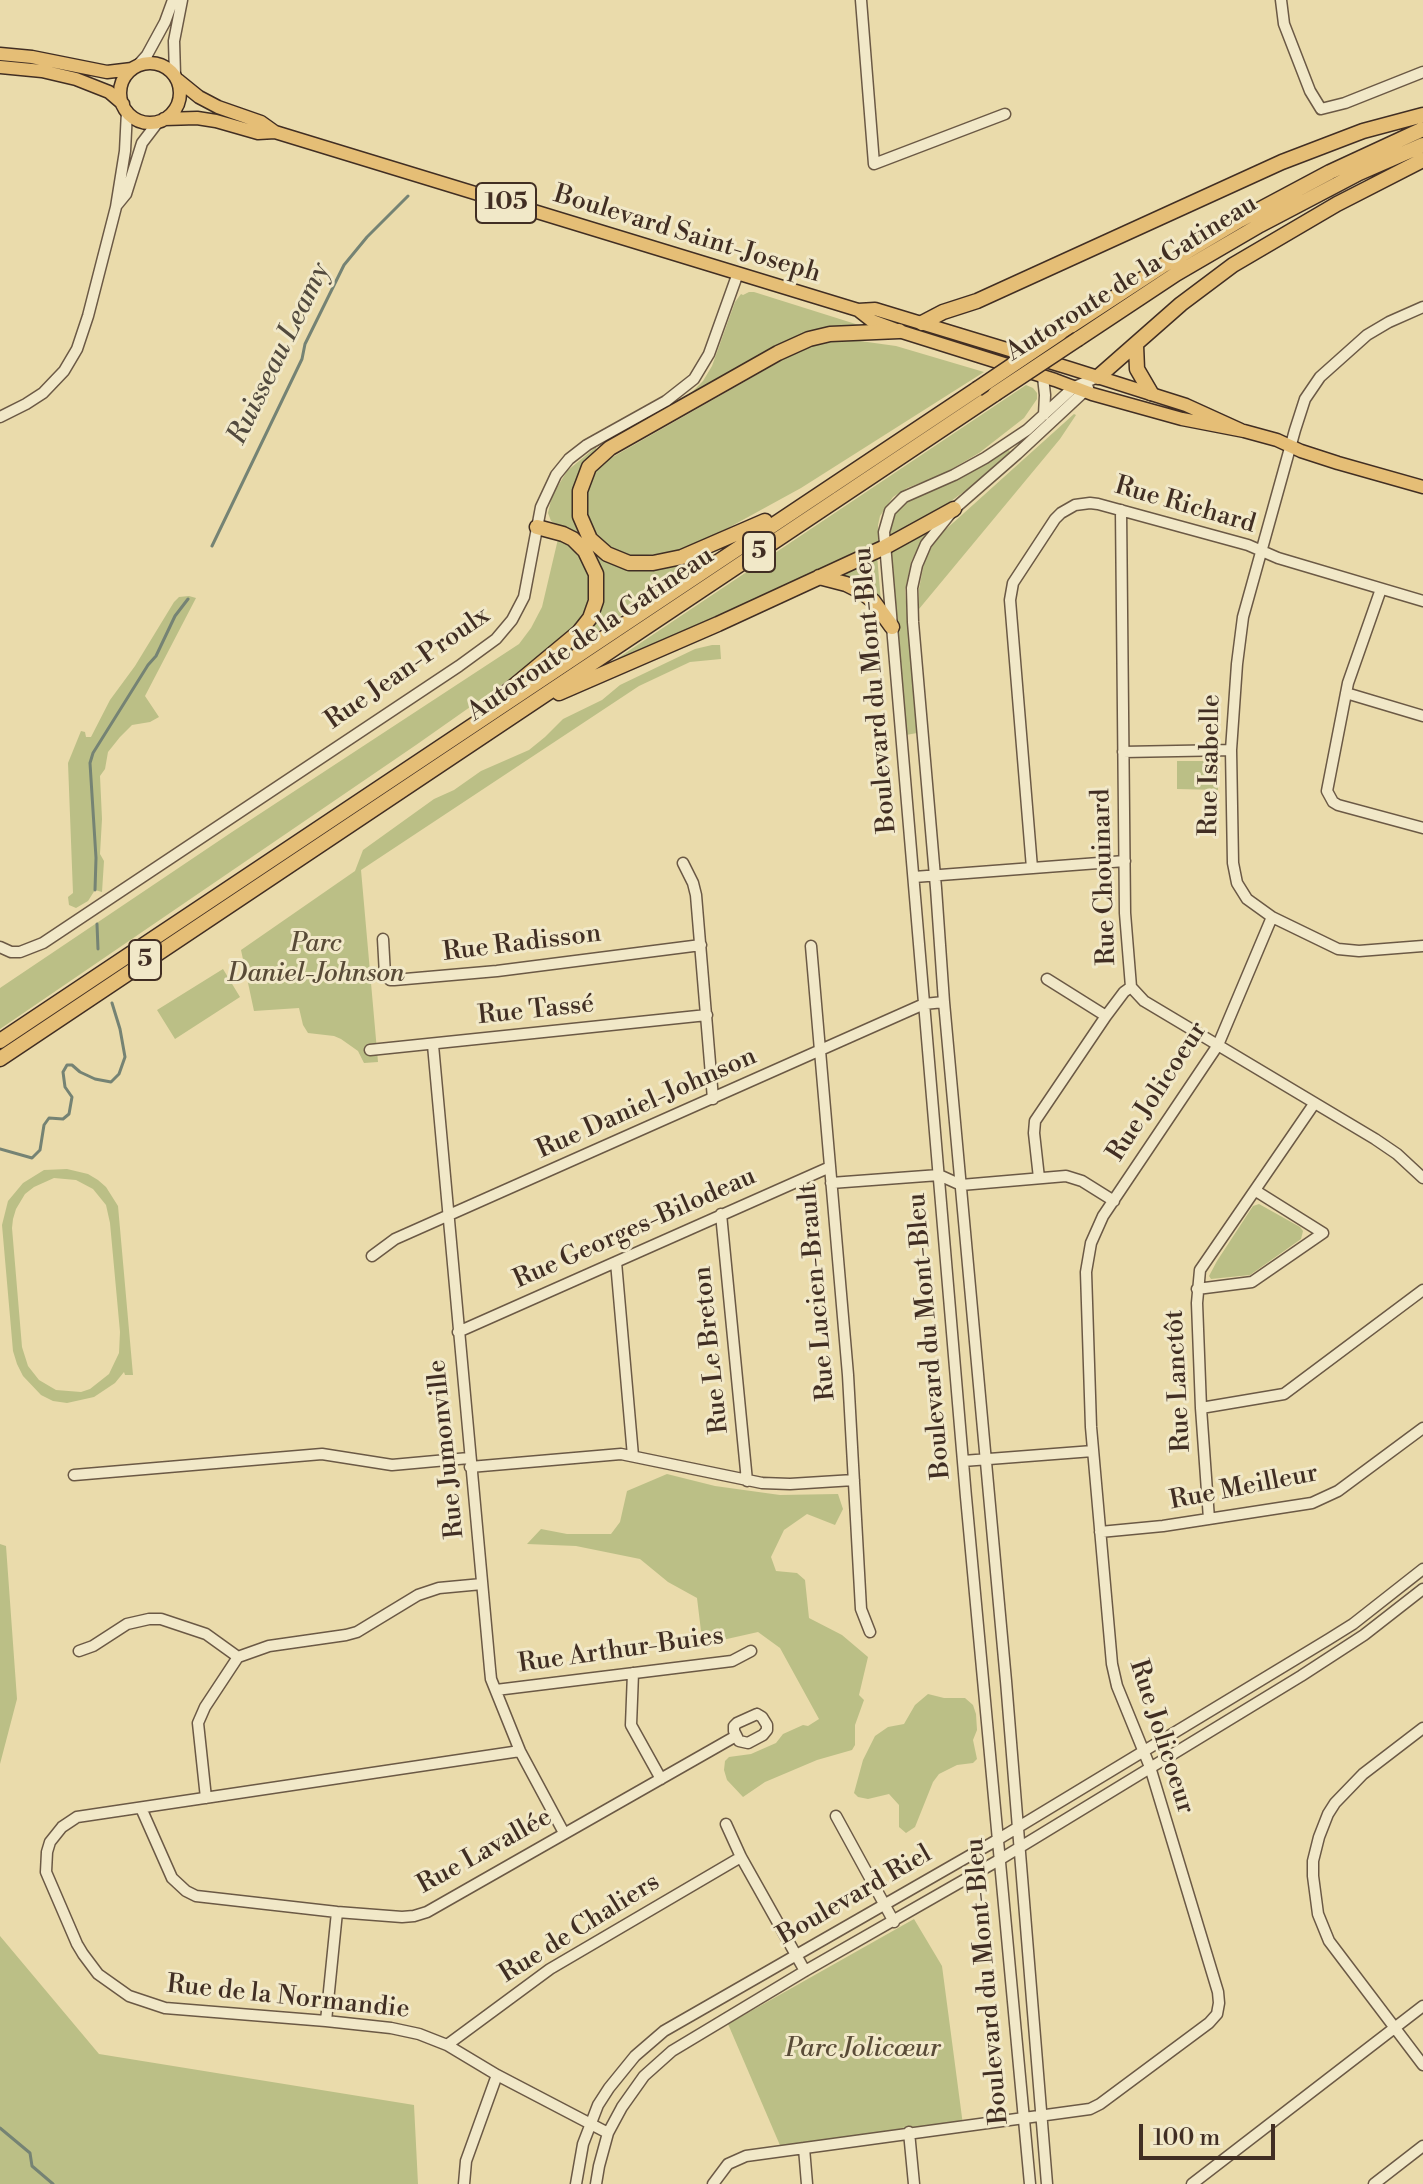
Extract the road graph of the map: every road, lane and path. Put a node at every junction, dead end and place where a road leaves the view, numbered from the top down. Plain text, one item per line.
1 (173, 0) edge
2 (182, 0) edge
3 (861, 0) edge
4 (1281, 0) edge
5 (0, 54) edge
6 (136, 66) junction
7 (0, 67) edge
8 (1423, 72) edge
9 (176, 78) junction
10 (125, 108) junction
11 (1005, 114) dead end
12 (1423, 115) edge
13 (161, 120) junction
14 (1423, 129) edge
15 (275, 132) junction
16 (1423, 145) edge
17 (1423, 160) edge
18 (116, 207) junction
19 (738, 273) junction
20 (1423, 307) edge
21 (858, 310) junction
22 (922, 323) junction
23 (899, 331) junction
24 (1136, 345) junction
25 (1043, 377) junction
26 (1098, 377) junction
27 (1079, 389) junction
28 (1151, 393) junction
29 (1044, 415) junction
30 (0, 417) edge
31 (1241, 430) junction
32 (1291, 446) junction
33 (1423, 487) edge
34 (805, 503) junction
35 (954, 509) junction
36 (1121, 510) junction
37 (537, 527) junction
38 (885, 547) junction
39 (1263, 551) junction
40 (819, 577) junction
41 (1381, 589) junction
42 (1423, 601) edge
43 (892, 627) junction
44 (1346, 693) junction
45 (522, 709) junction
46 (1423, 716) edge
47 (444, 744) junction
48 (1231, 750) junction
49 (1123, 752) junction
50 (1423, 828) edge
51 (1125, 861) junction
52 (683, 863) dead end
53 (1032, 868) junction
54 (935, 876) junction
55 (914, 877) junction
56 (1272, 917) junction
57 (383, 939) dead end
58 (701, 945) junction
59 (811, 946) dead end
60 (1423, 946) edge
61 (0, 947) edge
62 (1047, 979) dead end
63 (1131, 987) junction
64 (944, 1002) junction
65 (924, 1004) junction
66 (707, 1015) junction
67 (1106, 1016) junction
68 (0, 1041) edge
69 (433, 1045) junction
70 (1218, 1045) junction
71 (370, 1050) dead end
72 (820, 1051) junction
73 (0, 1059) edge
74 (950, 1066) junction
75 (929, 1067) junction
76 (713, 1099) junction
77 (1314, 1104) junction
78 (830, 1167) junction
79 (939, 1175) junction
80 (1039, 1178) junction
81 (1423, 1178) edge
82 (831, 1183) junction
83 (961, 1185) junction
84 (1256, 1191) junction
85 (1114, 1201) junction
86 (721, 1214) junction
87 (449, 1216) junction
88 (372, 1256) dead end
89 (616, 1262) junction
90 (1197, 1289) junction
91 (1423, 1290) edge
92 (458, 1332) junction
93 (1201, 1408) junction
94 (1423, 1428) edge
95 (1093, 1451) junction
96 (633, 1456) junction
97 (985, 1460) junction
98 (963, 1461) junction
99 (470, 1463) junction
100 (74, 1475) dead end
101 (854, 1480) junction
102 (747, 1481) junction
103 (1209, 1519) junction
104 (1100, 1532) junction
105 (1423, 1569) edge
106 (482, 1584) junction
107 (1423, 1589) edge
108 (1377, 1606) junction
109 (1386, 1619) junction
110 (870, 1632) dead end
111 (79, 1651) dead end
112 (751, 1651) dead end
113 (238, 1657) junction
114 (633, 1673) junction
115 (496, 1690) junction
116 (1423, 1728) edge
117 (736, 1736) dead end
118 (520, 1751) junction
119 (1143, 1751) junction
120 (1150, 1767) junction
121 (661, 1779) junction
122 (206, 1798) junction
123 (141, 1808) junction
124 (836, 1816) dead end
125 (726, 1824) dead end
126 (1017, 1828) junction
127 (564, 1833) junction
128 (997, 1840) junction
129 (1018, 1849) junction
130 (741, 1857) junction
131 (999, 1860) junction
132 (883, 1904) junction
133 (337, 1912) junction
134 (894, 1922) junction
135 (797, 1955) junction
136 (805, 1971) junction
137 (1423, 2006) edge
138 (326, 2021) junction
139 (1394, 2027) junction
140 (447, 2045) junction
141 (1423, 2065) edge
142 (497, 2075) junction
143 (1041, 2114) junction
144 (1023, 2117) junction
145 (590, 2124) junction
146 (909, 2132) junction
147 (608, 2133) junction
148 (1423, 2146) edge
149 (804, 2148) junction
150 (464, 2184) edge
151 (576, 2184) edge
152 (596, 2184) edge
153 (713, 2184) edge
154 (807, 2184) edge
155 (914, 2184) edge
156 (1030, 2184) edge
157 (1047, 2184) edge
158 (1192, 2184) edge
159 (1374, 2184) edge

1 - 6 street
2 - 9 street
3 - 11 street
4 - 8 street
5 - 6 main road, 105
6 - 9 main road, 105
6 - 10 main road
7 - 10 main road, 105
9 - 13 main road
9 - 15 main road, Boulevard Saint-Joseph / 105
10 - 13 main road, 105
10 - 18 street
12 - 22 highway
13 - 15 main road, Boulevard Saint-Joseph / 105
13 - 18 street
14 - 34 highway, Autoroute de la Gatineau / 5, bridge
15 - 19 main road, Boulevard Saint-Joseph / 105
16 - 45 highway, Autoroute de la Gatineau / 5, bridge
17 - 24 highway
18 - 30 street
19 - 21 main road, Boulevard Saint-Joseph / 105
19 - 37 street, Rue Jean-Proulx
20 - 32 street, Rue Isabelle
21 - 22 main road, Boulevard Saint-Joseph / 105
21 - 23 main road, Boulevard Saint-Joseph / 105
22 - 26 main road, Boulevard Saint-Joseph / 105
23 - 25 main road, Boulevard Saint-Joseph / 105
23 - 34 highway
24 - 26 highway
24 - 28 highway
25 - 27 main road, Boulevard Saint-Joseph / 105
25 - 29 street
26 - 27 street, Boulevard du Mont-Bleu
26 - 28 main road, Boulevard Saint-Joseph
27 - 29 street, Boulevard du Mont-Bleu
27 - 31 main road, Boulevard Saint-Joseph
27 - 35 street, Boulevard du Mont-Bleu
28 - 31 main road, Boulevard Saint-Joseph
29 - 38 street, Boulevard du Mont-Bleu
31 - 32 main road, Boulevard Saint-Joseph
32 - 33 main road, Boulevard Saint-Joseph
32 - 39 street, Rue Isabelle
34 - 47 highway, Autoroute de la Gatineau / 5
35 - 38 highway
35 - 54 street, Boulevard du Mont-Bleu
36 - 39 street, Rue Richard
36 - 49 street, Rue Chouinard
36 - 53 street, Rue Richard
37 - 47 highway
37 - 61 street, Rue Jean-Proulx
38 - 40 highway
38 - 43 street, Boulevard du Mont-Bleu
39 - 41 street, Rue Richard
39 - 48 street, Rue Isabelle
40 - 43 highway
40 - 45 highway
41 - 42 street, Rue Richard
41 - 44 street
43 - 55 street, Boulevard du Mont-Bleu
44 - 46 street
44 - 50 street
45 - 73 highway, Autoroute de la Gatineau / 5
47 - 68 highway, Autoroute de la Gatineau / 5
48 - 49 street
48 - 56 street, Rue Isabelle
49 - 51 street, Rue Chouinard
51 - 53 street
51 - 63 street, Rue Chouinard
52 - 58 street
53 - 54 street
54 - 55 street
54 - 64 street, Boulevard du Mont-Bleu
55 - 65 street, Boulevard du Mont-Bleu
56 - 60 street, Rue Isabelle
56 - 70 street, Rue Jolicoeur
57 - 58 street, Rue Radisson
58 - 66 street
59 - 72 street, Rue Lucien-Brault
62 - 67 street
63 - 67 street
63 - 70 street, Rue Chouinard
64 - 65 street, Rue Daniel-Johnson
64 - 74 street, Boulevard du Mont-Bleu
65 - 72 street, Rue Daniel-Johnson
65 - 75 street, Boulevard du Mont-Bleu
66 - 69 street, Rue Tassé
66 - 76 street
67 - 80 street
69 - 71 street, Rue Tassé
69 - 87 street, Rue Jumonville
70 - 77 street, Rue Chouinard
70 - 85 street, Rue Jolicoeur
72 - 76 street, Rue Daniel-Johnson
72 - 78 street, Rue Lucien-Brault
74 - 75 street
74 - 83 street, Boulevard du Mont-Bleu
75 - 79 street, Boulevard du Mont-Bleu
76 - 87 street, Rue Daniel-Johnson
77 - 81 street, Rue Chouinard
77 - 84 street, Rue Lanctôt
78 - 82 street, Rue Lucien-Brault
78 - 86 street, Rue Georges-Bilodeau
79 - 82 street
79 - 83 street
79 - 98 street, Boulevard du Mont-Bleu
80 - 83 street
80 - 85 street
82 - 101 street, Rue Lucien-Brault
83 - 97 street, Boulevard du Mont-Bleu
84 - 90 street, Rue Lanctôt
84 - 90 street, Rue Lanctôt
85 - 95 street, Rue Jolicoeur
86 - 89 street, Rue Georges-Bilodeau
86 - 102 street, Rue Le Breton
87 - 88 street, Rue Daniel-Johnson
87 - 92 street, Rue Jumonville
89 - 92 street, Rue Georges-Bilodeau
89 - 96 street
90 - 93 street, Rue Lanctôt
91 - 93 street
92 - 99 street, Rue Jumonville
93 - 103 street, Rue Lanctôt
94 - 103 street, Rue Meilleur
95 - 97 street
95 - 104 street, Rue Jolicoeur
96 - 99 street
96 - 102 street
97 - 98 street
97 - 126 street, Boulevard du Mont-Bleu
98 - 128 street, Boulevard du Mont-Bleu
99 - 100 street
99 - 106 street, Rue Jumonville
101 - 102 street
101 - 110 street, Rue Lucien-Brault
103 - 104 street, Rue Meilleur
104 - 119 street, Rue Jolicoeur
105 - 108 street, Boulevard Riel
106 - 113 street
106 - 115 street, Rue Jumonville
107 - 109 street, Boulevard Riel
108 - 109 street
108 - 119 street, Boulevard Riel
109 - 120 street, Boulevard Riel
111 - 113 street
112 - 114 street, Rue Arthur-Buies
113 - 122 street
114 - 115 street, Rue Arthur-Buies
114 - 121 street
115 - 118 street, Rue Jumonville
116 - 139 street
117 - 121 street, Rue Lavallée
118 - 122 street, Rue de la Normandie
118 - 127 street, Rue Jumonville
119 - 120 street, Rue Jolicoeur
119 - 126 street, Boulevard Riel
120 - 129 street, Boulevard Riel
120 - 143 street, Rue Jolicoeur
121 - 127 street, Rue Lavallée
122 - 123 street, Rue de la Normandie
123 - 133 street, Rue Lavallée
123 - 138 street, Rue de la Normandie
124 - 132 street
125 - 130 street
126 - 128 street, Boulevard Riel
126 - 129 street, Boulevard du Mont-Bleu
127 - 133 street, Rue Lavallée
128 - 131 street, Boulevard du Mont-Bleu
128 - 132 street, Boulevard Riel
129 - 131 street, Boulevard Riel
129 - 143 street, Boulevard du Mont-Bleu
130 - 135 street
130 - 140 street, Rue de Chaliers
131 - 134 street, Boulevard Riel
131 - 144 street, Boulevard du Mont-Bleu
132 - 134 street
132 - 135 street, Boulevard Riel
133 - 138 street
134 - 136 street, Boulevard Riel
135 - 136 street
135 - 145 street, Boulevard Riel
136 - 147 street, Boulevard Riel
137 - 139 street
138 - 140 street, Rue de la Normandie
139 - 141 street
139 - 158 street
140 - 142 street, Rue de la Normandie
142 - 145 street, Rue de la Normandie
142 - 150 street
143 - 144 street, Rue Jolicoeur
143 - 157 street, Boulevard du Mont-Bleu
144 - 146 street, Rue Jolicoeur
144 - 156 street, Boulevard du Mont-Bleu
145 - 147 street, Rue de la Normandie
145 - 151 street, Boulevard Riel
146 - 149 street, Rue Jolicoeur
146 - 155 street
147 - 152 street, Boulevard Riel
148 - 159 street
149 - 153 street, Rue Jolicoeur
149 - 154 street

